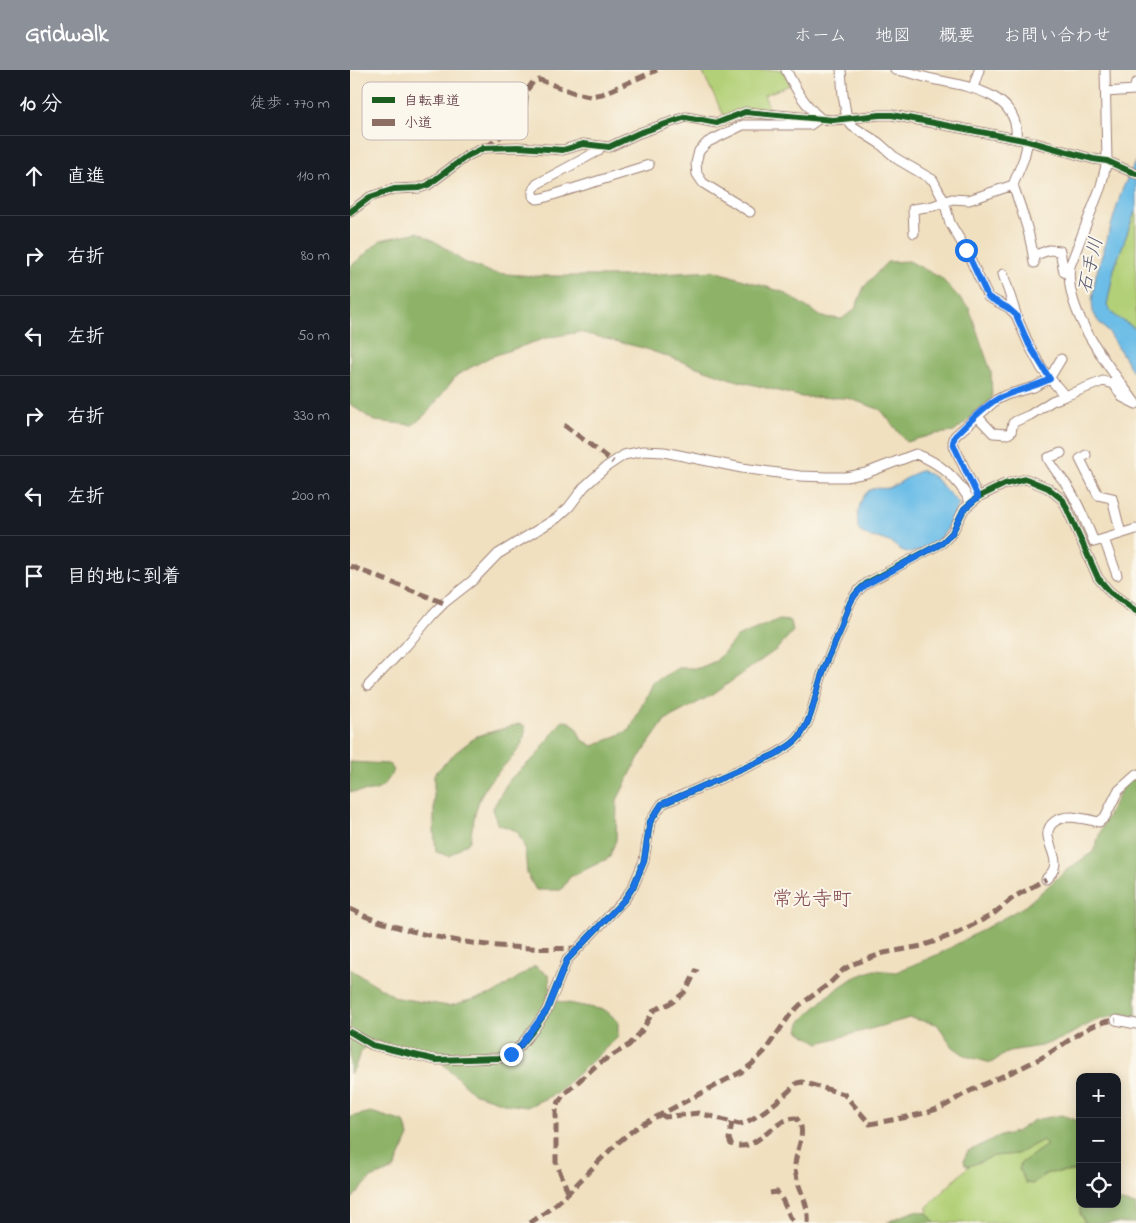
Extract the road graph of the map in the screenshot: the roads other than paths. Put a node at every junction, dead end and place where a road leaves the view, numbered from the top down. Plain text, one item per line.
1 (786, 70) edge
2 (841, 70) edge
3 (895, 70) edge
4 (979, 70) edge
5 (1105, 70) edge
6 (911, 71) edge
7 (1136, 83) edge
8 (973, 88) junction
9 (1106, 92) junction
10 (820, 118) junction
11 (847, 119) junction
12 (1016, 139) junction
13 (1028, 141) junction
14 (602, 146) junction
15 (1107, 161) junction
16 (649, 166) dead end
17 (1136, 174) edge
18 (1013, 185) junction
19 (944, 201) junction
20 (350, 212) edge
21 (750, 212) dead end
22 (914, 233) dead end
23 (1003, 274) dead end
24 (1068, 274) junction
25 (1016, 315) junction
26 (1061, 359) dead end
27 (1050, 379) junction
28 (1065, 396) junction
29 (1136, 404) edge
30 (977, 416) junction
31 (1061, 453) dead end
32 (1086, 455) dead end
33 (974, 500) junction
34 (1136, 529) edge
35 (1121, 534) junction
36 (1104, 539) junction
37 (1117, 575) dead end
38 (1136, 611) edge
39 (368, 686) dead end
40 (1136, 774) edge
41 (1046, 879) dead end
42 (1116, 1020) dead end
43 (1136, 1024) edge
44 (350, 1032) edge

1 - 10 street
2 - 11 street
3 - 6 street
4 - 8 street
5 - 9 street
6 - 8 street
7 - 9 street
8 - 12 street
9 - 15 street
10 - 11 street
10 - 14 street
10 - 21 street
11 - 12 street
11 - 19 street
12 - 13 street
13 - 15 street
13 - 18 street
14 - 16 street
14 - 20 street
15 - 17 street
15 - 24 street
18 - 19 street
18 - 24 street
19 - 22 street
19 - 25 street
23 - 25 street
24 - 29 street
25 - 27 street
26 - 27 street
27 - 28 street
27 - 30 street
28 - 29 street
28 - 30 street
30 - 33 street
31 - 36 street
32 - 35 street
33 - 38 street
33 - 39 street
33 - 44 street
34 - 35 street
35 - 36 street
36 - 37 street
40 - 41 street
42 - 43 street

